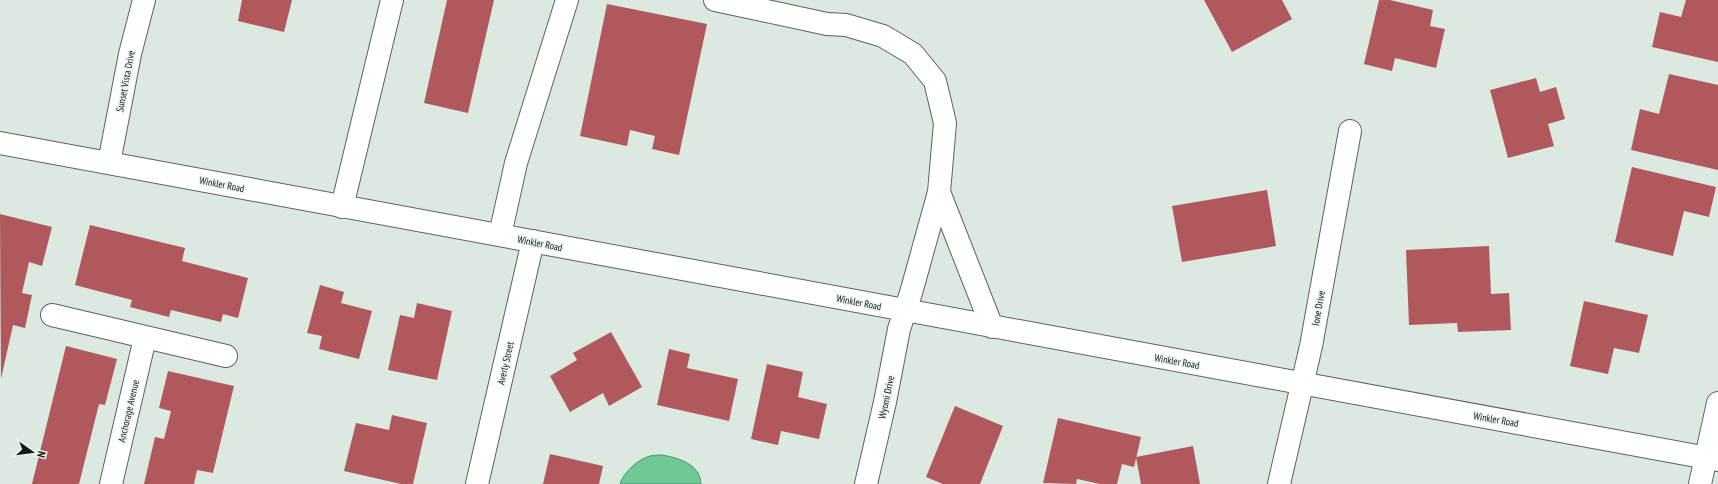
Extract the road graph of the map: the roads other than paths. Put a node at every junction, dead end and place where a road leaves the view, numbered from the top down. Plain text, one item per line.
1 (144, 0) edge
2 (392, 0) edge
3 (567, 0) edge
4 (715, 0) edge
5 (1350, 131) dead end
6 (0, 143) edge
7 (109, 163) junction
8 (939, 192) junction
9 (342, 207) junction
10 (500, 235) junction
11 (533, 241) junction
12 (904, 311) junction
13 (52, 315) dead end
14 (992, 327) junction
15 (145, 338) junction
16 (226, 356) dead end
17 (1302, 384) junction
18 (1718, 403) edge
19 (1712, 459) edge
20 (111, 484) edge
21 (477, 484) edge
22 (866, 484) edge
23 (1279, 484) edge
24 (1700, 484) edge

1 - 7 street, Sunset Vista Drive
2 - 9 street
3 - 10 street
4 - 8 street, Wyomi Drive
5 - 17 street, Ione Drive
6 - 7 street, Winkler Road
7 - 9 street, Winkler Road
8 - 12 street, Wyomi Drive
8 - 14 street
9 - 10 street, Winkler Road
10 - 11 street, Winkler Road
11 - 12 street, Winkler Road
11 - 21 street, Averly Street
12 - 14 street, Winkler Road
12 - 22 street, Wyomi Drive
13 - 15 street
14 - 17 street, Winkler Road
15 - 16 street
15 - 20 street, Anchorage Avenue
17 - 19 street, Winkler Road
17 - 23 street, Ione Drive
18 - 19 street
19 - 24 street

